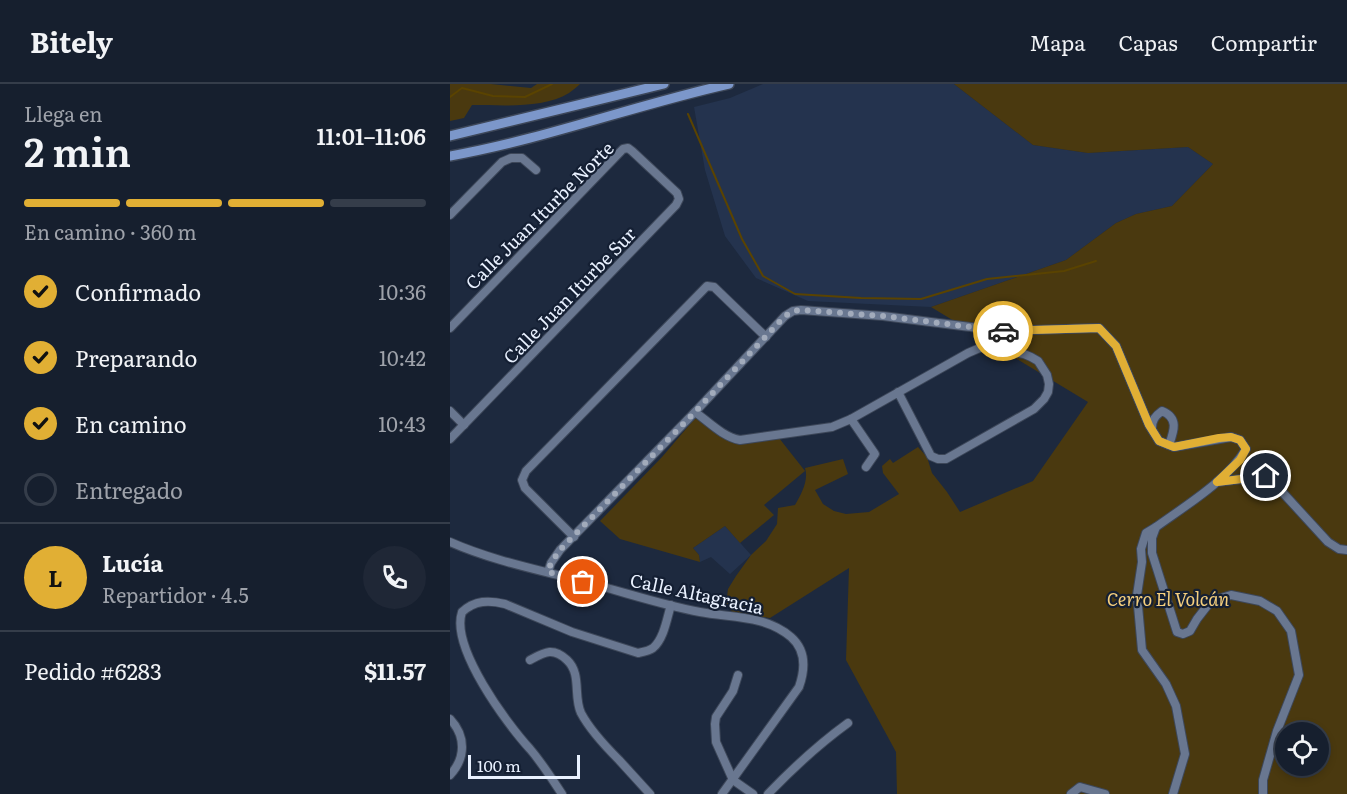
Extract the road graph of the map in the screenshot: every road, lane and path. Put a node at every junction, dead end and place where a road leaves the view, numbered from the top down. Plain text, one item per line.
1 (664, 84) edge
2 (729, 84) edge
3 (450, 136) edge
4 (450, 156) edge
5 (536, 170) dead end
6 (652, 170) joint
7 (450, 215) edge
8 (450, 328) edge
9 (766, 337) junction
10 (898, 392) junction
11 (450, 411) edge
12 (695, 412) junction
13 (850, 419) junction
14 (464, 425) junction
15 (1152, 430) junction
16 (450, 439) edge
17 (1169, 445) junction
18 (866, 467) dead end
19 (1217, 482) junction
20 (1156, 527) junction
21 (574, 537) junction
22 (450, 542) edge
23 (1347, 550) edge
24 (548, 572) junction
25 (671, 605) junction
26 (453, 629) dead end
27 (530, 660) dead end
28 (465, 668) dead end
29 (738, 675) dead end
30 (450, 719) edge
31 (848, 723) dead end
32 (450, 775) edge
33 (733, 780) junction
34 (562, 794) edge
35 (650, 794) edge
36 (722, 794) edge
37 (753, 794) edge
38 (768, 794) edge
39 (1071, 794) edge
40 (1105, 794) edge
41 (1173, 794) edge
42 (1263, 794) edge

1 - 3 main road
2 - 4 main road
5 - 7 street
6 - 8 street, Calle Juan Iturbe Norte
6 - 14 street, Calle Juan Iturbe Sur
9 - 12 street
9 - 15 street
9 - 21 street
10 - 10 street
10 - 13 street
11 - 14 street
12 - 13 street
12 - 21 street
13 - 18 street
14 - 16 street, Calle Juan Iturbe Sur
15 - 17 street
15 - 17 street
17 - 19 street
19 - 20 street
19 - 23 street
20 - 41 street
20 - 42 street
21 - 24 street
22 - 24 street, Calle Altagracia
24 - 25 street, Calle Altagracia
25 - 26 street
25 - 33 street, Calle Altagracia
27 - 35 street
28 - 34 street
29 - 33 street
30 - 32 street
31 - 38 street
33 - 36 street, Calle Altagracia
33 - 37 street
39 - 40 street

